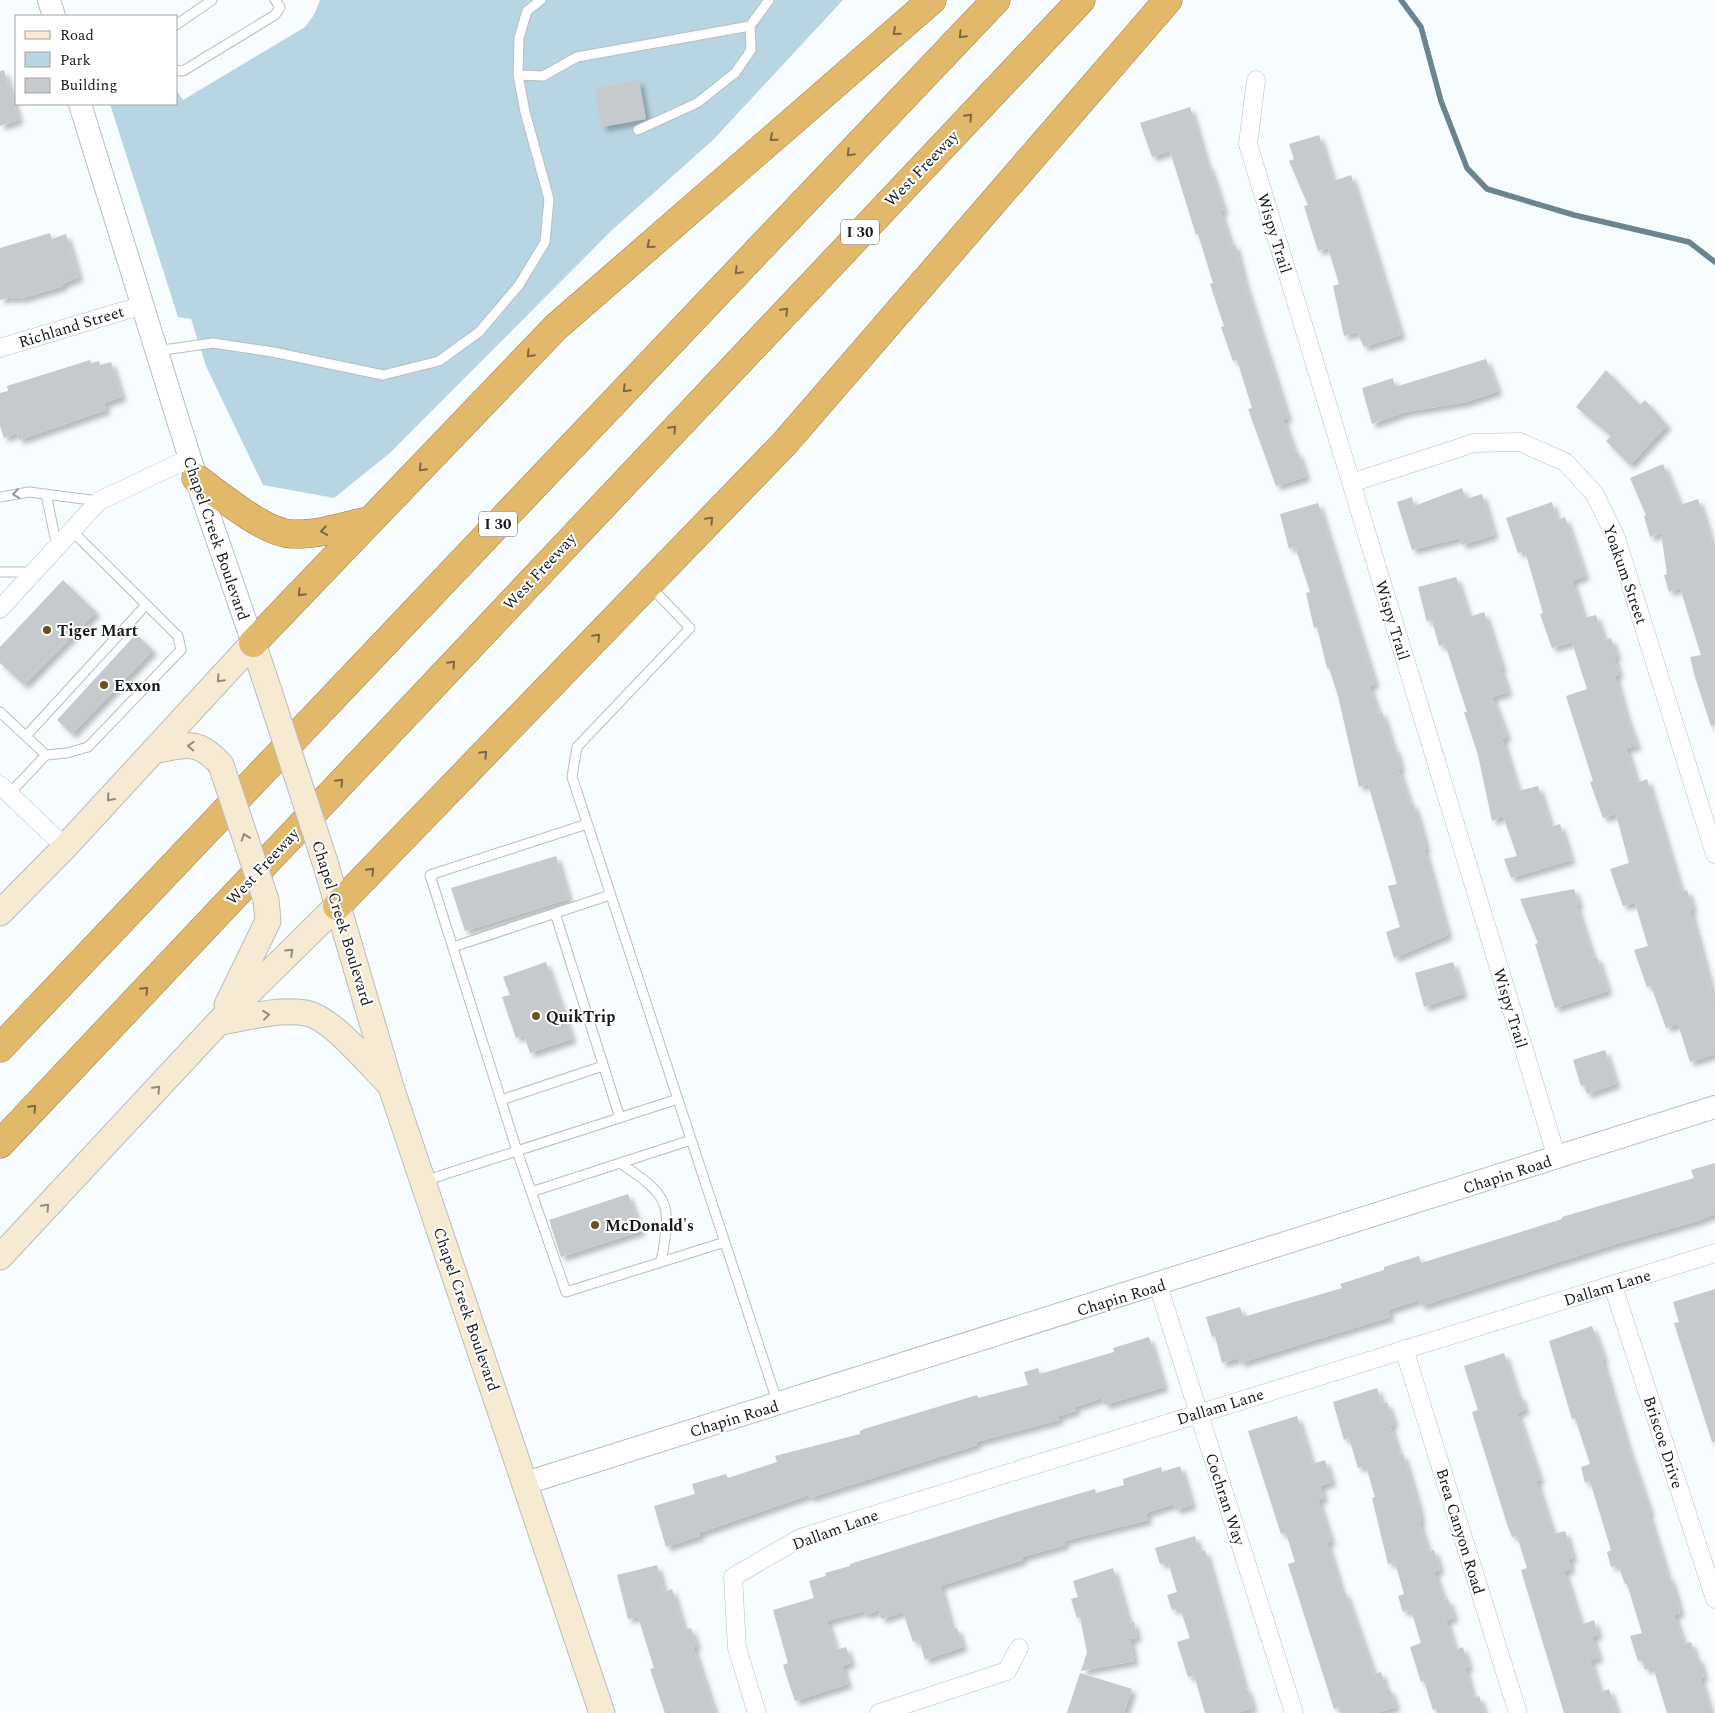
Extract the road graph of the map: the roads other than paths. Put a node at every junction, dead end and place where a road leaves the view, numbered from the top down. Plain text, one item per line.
1 (49, 0) edge
2 (212, 0) edge
3 (275, 0) edge
4 (541, 0) edge
5 (770, 0) edge
6 (932, 0) edge
7 (996, 0) edge
8 (1081, 0) edge
9 (1168, 0) edge
10 (54, 15) edge
11 (178, 25) edge
12 (750, 26) junction
13 (178, 70) edge
14 (518, 75) junction
15 (1256, 80) dead end
16 (80, 105) edge
17 (638, 130) dead end
18 (143, 305) junction
19 (0, 348) edge
20 (156, 351) junction
21 (193, 468) junction
22 (1351, 483) junction
23 (46, 494) junction
24 (0, 498) edge
25 (99, 501) junction
26 (371, 520) junction
27 (72, 531) junction
28 (57, 547) junction
29 (0, 572) edge
30 (34, 572) junction
31 (648, 584) junction
32 (146, 605) junction
33 (0, 609) edge
34 (253, 643) junction
35 (0, 712) edge
36 (26, 736) junction
37 (153, 751) junction
38 (46, 755) junction
39 (2, 788) edge
40 (587, 824) junction
41 (65, 847) junction
42 (1715, 854) edge
43 (610, 895) junction
44 (337, 906) junction
45 (554, 913) junction
46 (0, 914) edge
47 (453, 947) junction
48 (218, 1023) junction
49 (0, 1048) edge
50 (604, 1066) junction
51 (391, 1087) junction
52 (678, 1099) junction
53 (501, 1100) junction
54 (1715, 1107) edge
55 (620, 1118) junction
56 (691, 1140) junction
57 (0, 1144) edge
58 (517, 1151) junction
59 (1558, 1158) junction
60 (620, 1163) junction
61 (424, 1181) junction
62 (531, 1192) junction
63 (725, 1242) junction
64 (1715, 1252) edge
65 (0, 1257) edge
66 (661, 1262) junction
67 (1158, 1285) junction
68 (1613, 1286) junction
69 (1404, 1349) junction
70 (778, 1404) junction
71 (1198, 1412) junction
72 (526, 1483) junction
73 (1715, 1599) edge
74 (1019, 1648) dead end
75 (602, 1713) edge
76 (757, 1713) edge
77 (878, 1713) edge
78 (1294, 1713) edge
79 (1518, 1713) edge

1 - 10 street
2 - 11 lane
3 - 13 lane
4 - 14 lane
5 - 12 lane
6 -> 26 highway
7 -> 49 highway, I 30
57 -> 8 highway, West Freeway / I 30
31 -> 9 highway
12 - 14 lane
12 - 17 lane
14 - 20 lane
15 - 22 street, Wispy Trail
16 - 18 street, Chapel Creek Boulevard
18 - 19 street, Richland Street
18 - 20 street, Chapel Creek Boulevard
20 - 21 street, Chapel Creek Boulevard
21 - 25 street
26 -> 21 highway
21 - 34 street, Chapel Creek Boulevard
22 - 42 street, Yoakum Street
22 - 59 street, Wispy Trail
23 -> 24 lane
23 - 25 lane
23 - 28 lane
25 - 27 street
26 -> 34 highway
27 - 28 street
27 - 32 lane
28 - 30 street
29 - 30 lane
30 - 33 street
31 - 40 lane
44 -> 31 highway
32 - 36 lane
32 - 38 lane
34 -> 37 main road
34 - 44 main road, Chapel Creek Boulevard, bridge
35 - 36 lane
36 - 38 lane
37 -> 41 main road
48 -> 37 main road, bridge
38 - 39 lane
39 - 41 street
40 - 43 lane
40 - 47 lane
41 - 46 main road
43 - 45 lane
43 - 52 lane
48 -> 44 main road
44 - 51 main road, Chapel Creek Boulevard
45 - 47 lane
45 - 50 lane
47 - 53 lane
48 -> 51 main road
65 -> 48 main road
50 - 53 lane
50 - 55 lane
51 - 61 main road, Chapel Creek Boulevard
52 - 55 lane
52 - 56 lane
53 - 58 lane
54 - 59 street, Chapin Road
55 - 58 lane
56 - 60 lane
56 - 63 lane
58 - 61 lane
58 - 62 lane
59 - 67 street, Chapin Road
60 - 62 lane
60 - 66 lane
61 - 72 main road, Chapel Creek Boulevard
62 - 66 lane
63 - 66 lane
63 - 70 lane
64 - 68 street, Dallam Lane
67 - 70 street, Chapin Road
67 - 71 street, Cochran Way
68 - 69 street, Dallam Lane
68 - 73 street, Briscoe Drive
69 - 71 street, Dallam Lane
69 - 79 street, Brea Canyon Road
70 - 72 street, Chapin Road
71 - 76 street, Dallam Lane
71 - 78 street, Cochran Way
72 - 75 main road, Chapel Creek Boulevard
74 - 77 street

